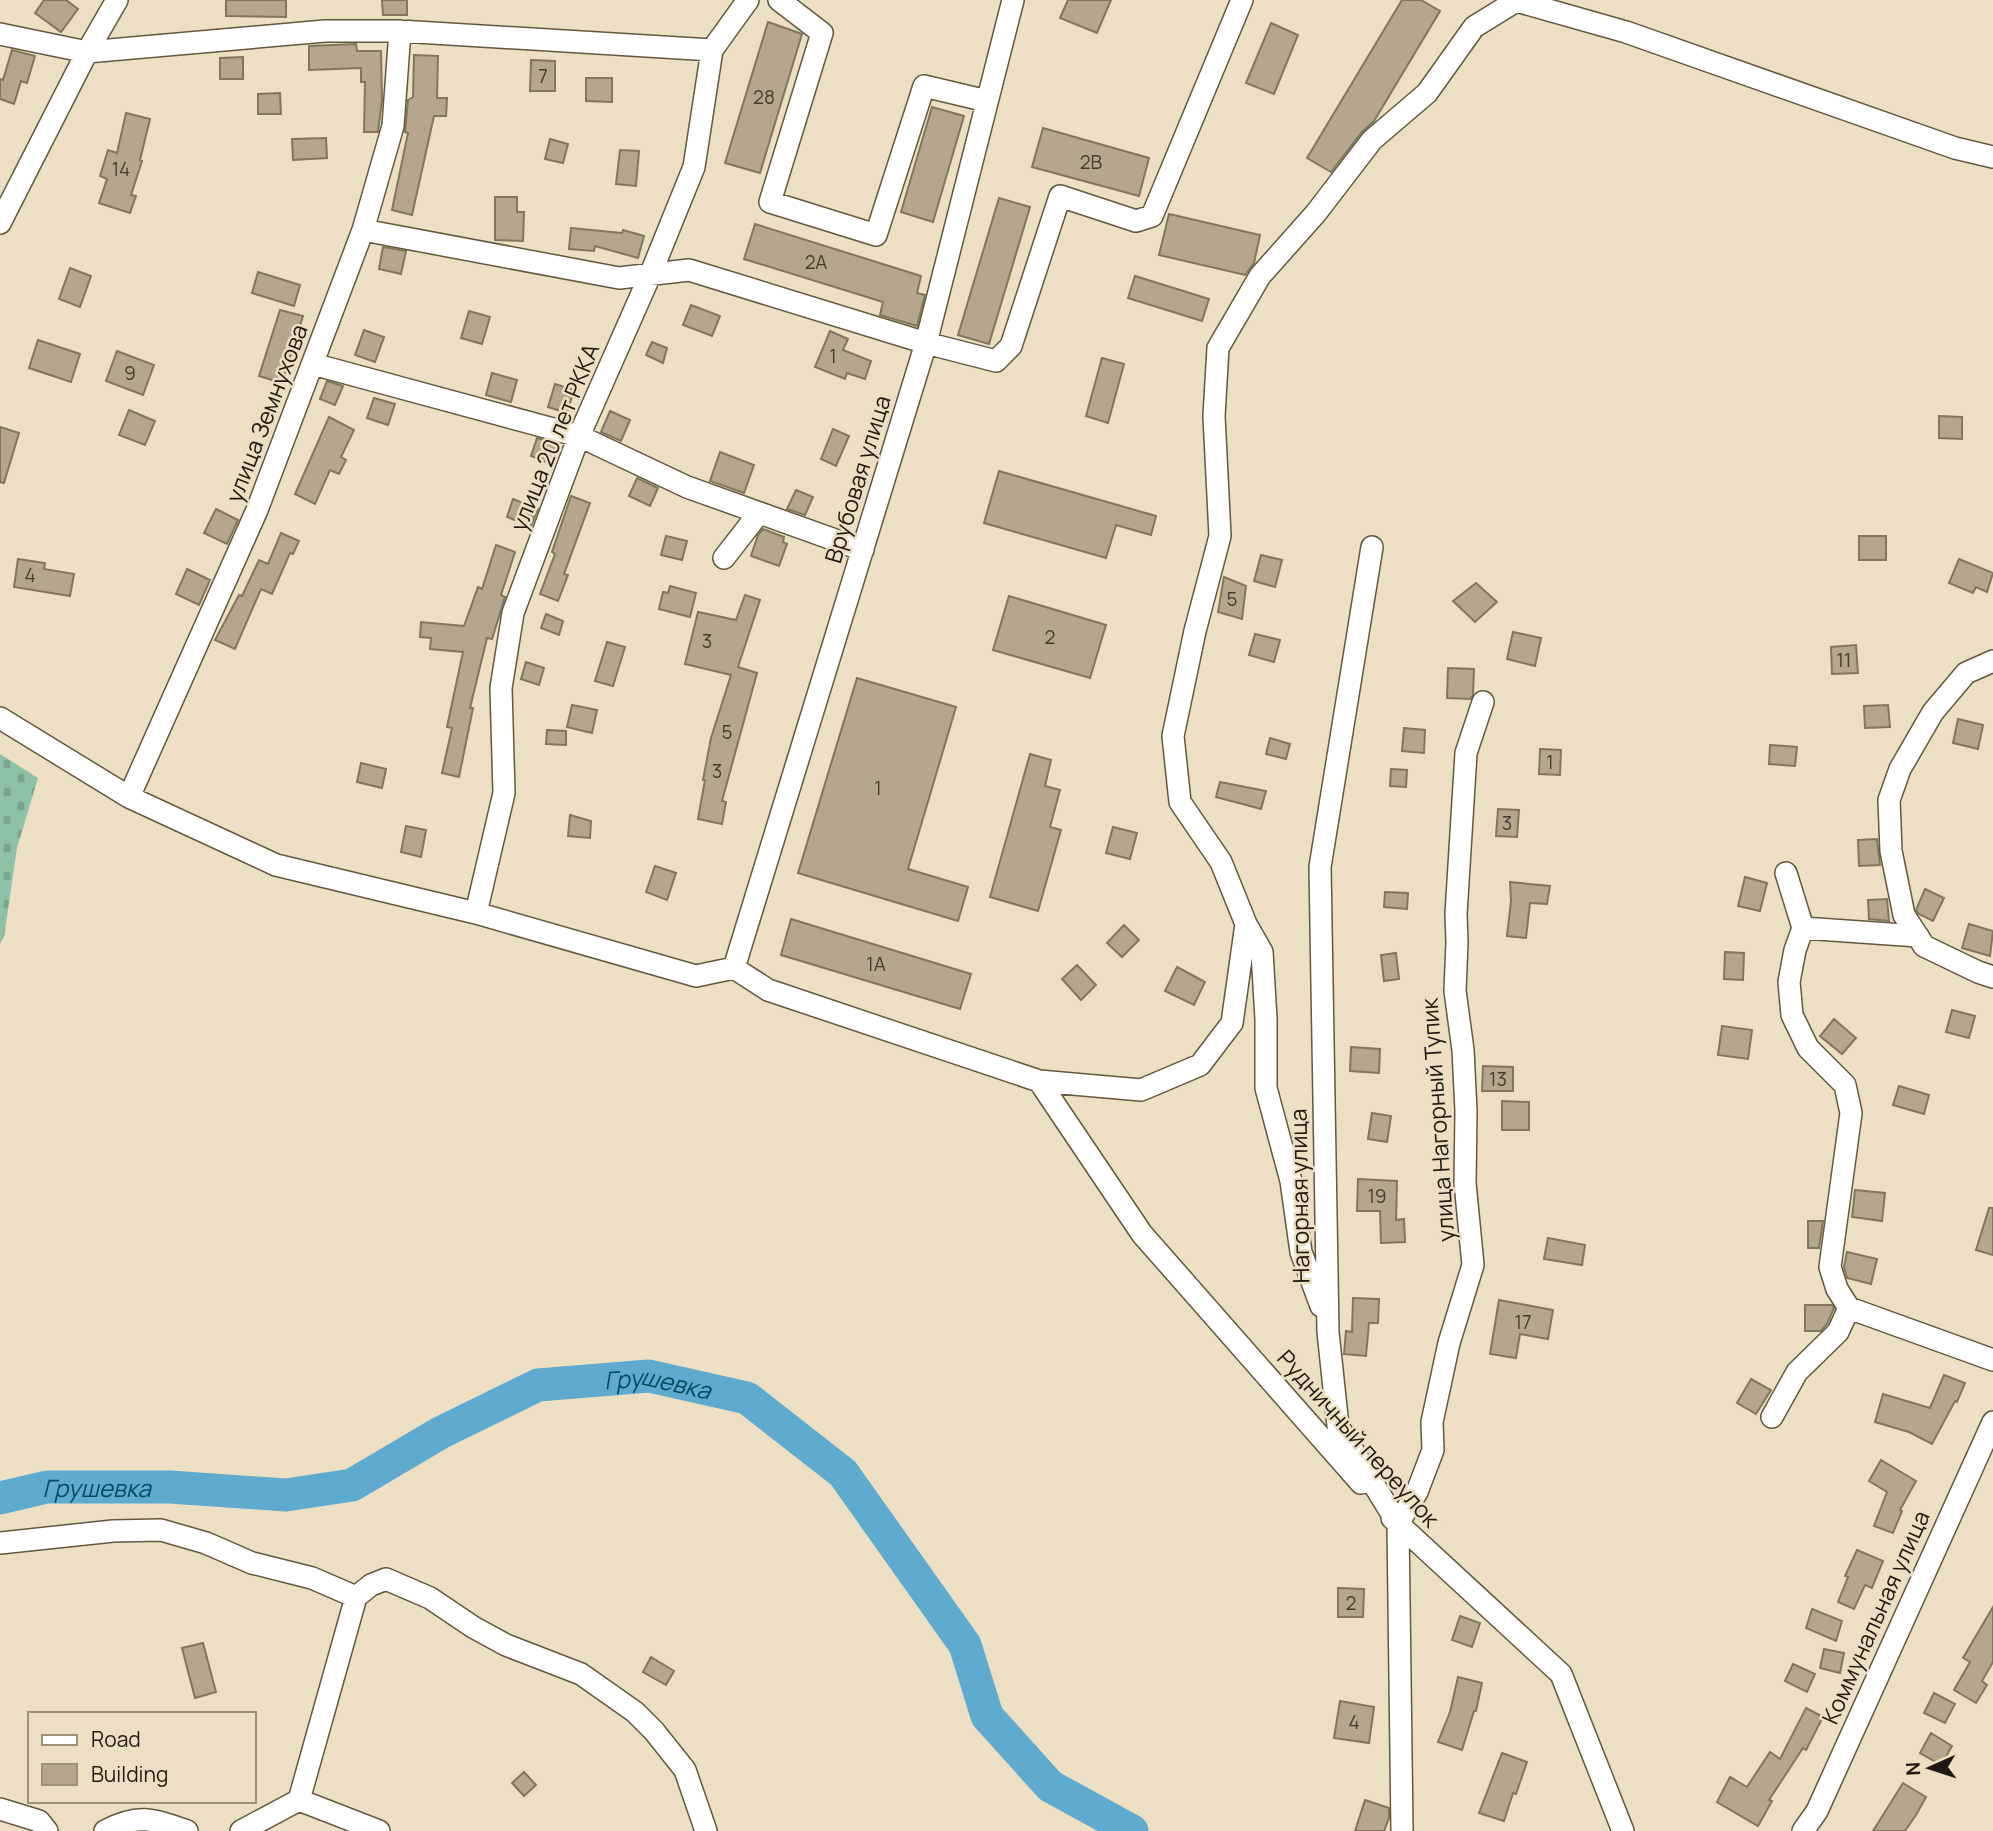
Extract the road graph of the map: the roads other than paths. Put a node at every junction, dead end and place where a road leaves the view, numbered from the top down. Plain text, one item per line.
1 (117, 0) edge
2 (748, 0) edge
3 (779, 0) edge
4 (1013, 0) edge
5 (1242, 0) edge
6 (1515, 1) edge
7 (400, 31) junction
8 (0, 34) edge
9 (712, 50) junction
10 (87, 52) junction
11 (987, 102) junction
12 (1993, 156) edge
13 (0, 223) edge
14 (363, 230) junction
15 (651, 273) junction
16 (926, 343) junction
17 (313, 365) junction
18 (579, 436) junction
19 (759, 513) junction
20 (1372, 547) dead end
21 (863, 550) junction
22 (724, 558) dead end
23 (1993, 661) edge
24 (1483, 702) dead end
25 (0, 718) edge
26 (128, 797) junction
27 (1786, 873) dead end
28 (476, 913) junction
29 (1246, 924) junction
30 (1803, 928) junction
31 (1918, 936) junction
32 (734, 968) junction
33 (1993, 977) edge
34 (1039, 1081) junction
35 (1849, 1308) junction
36 (1328, 1332) junction
37 (1993, 1360) edge
38 (1772, 1417) dead end
39 (1993, 1422) edge
40 (1398, 1524) junction
41 (0, 1543) edge
42 (356, 1597) junction
43 (299, 1800) junction
44 (0, 1808) edge
45 (113, 1827) edge
46 (47, 1831) edge
47 (187, 1831) edge
48 (241, 1831) edge
49 (379, 1831) edge
50 (706, 1831) edge
51 (1402, 1831) edge
52 (1623, 1831) edge
53 (1803, 1831) edge

1 - 10 street
2 - 9 street, улица 20 лет РККА
3 - 11 street
4 - 11 street, Врубовая улица
5 - 16 street
6 - 12 street
6 - 29 street
7 - 9 street
7 - 10 street
7 - 14 street, улица Земнухова
8 - 10 street
9 - 15 street, улица 20 лет РККА
10 - 13 street
11 - 16 street, Врубовая улица
14 - 15 street
14 - 17 street, улица Земнухова
15 - 16 street
15 - 18 street, улица 20 лет РККА
16 - 21 street, Врубовая улица
17 - 18 street
17 - 26 street, улица Земнухова
18 - 19 street
18 - 28 street, улица 20 лет РККА
19 - 21 street
19 - 22 street
20 - 36 street, Нагорная улица
21 - 32 street, Врубовая улица
23 - 31 street
24 - 40 street, улица Нагорный Тупик
25 - 26 street
26 - 28 street
27 - 30 street
28 - 32 street
29 - 34 street
29 - 36 street
30 - 31 street
30 - 35 street
31 - 33 street
32 - 34 street
34 - 40 street, Рудничный переулок
35 - 37 street
35 - 38 street
36 - 40 street, Нагорная улица
39 - 53 street, Коммунальная улица
40 - 51 street
40 - 52 street, Рудничный переулок
41 - 42 street
42 - 43 street
42 - 50 street
43 - 48 street
43 - 49 street
44 - 46 street
45 - 47 street

